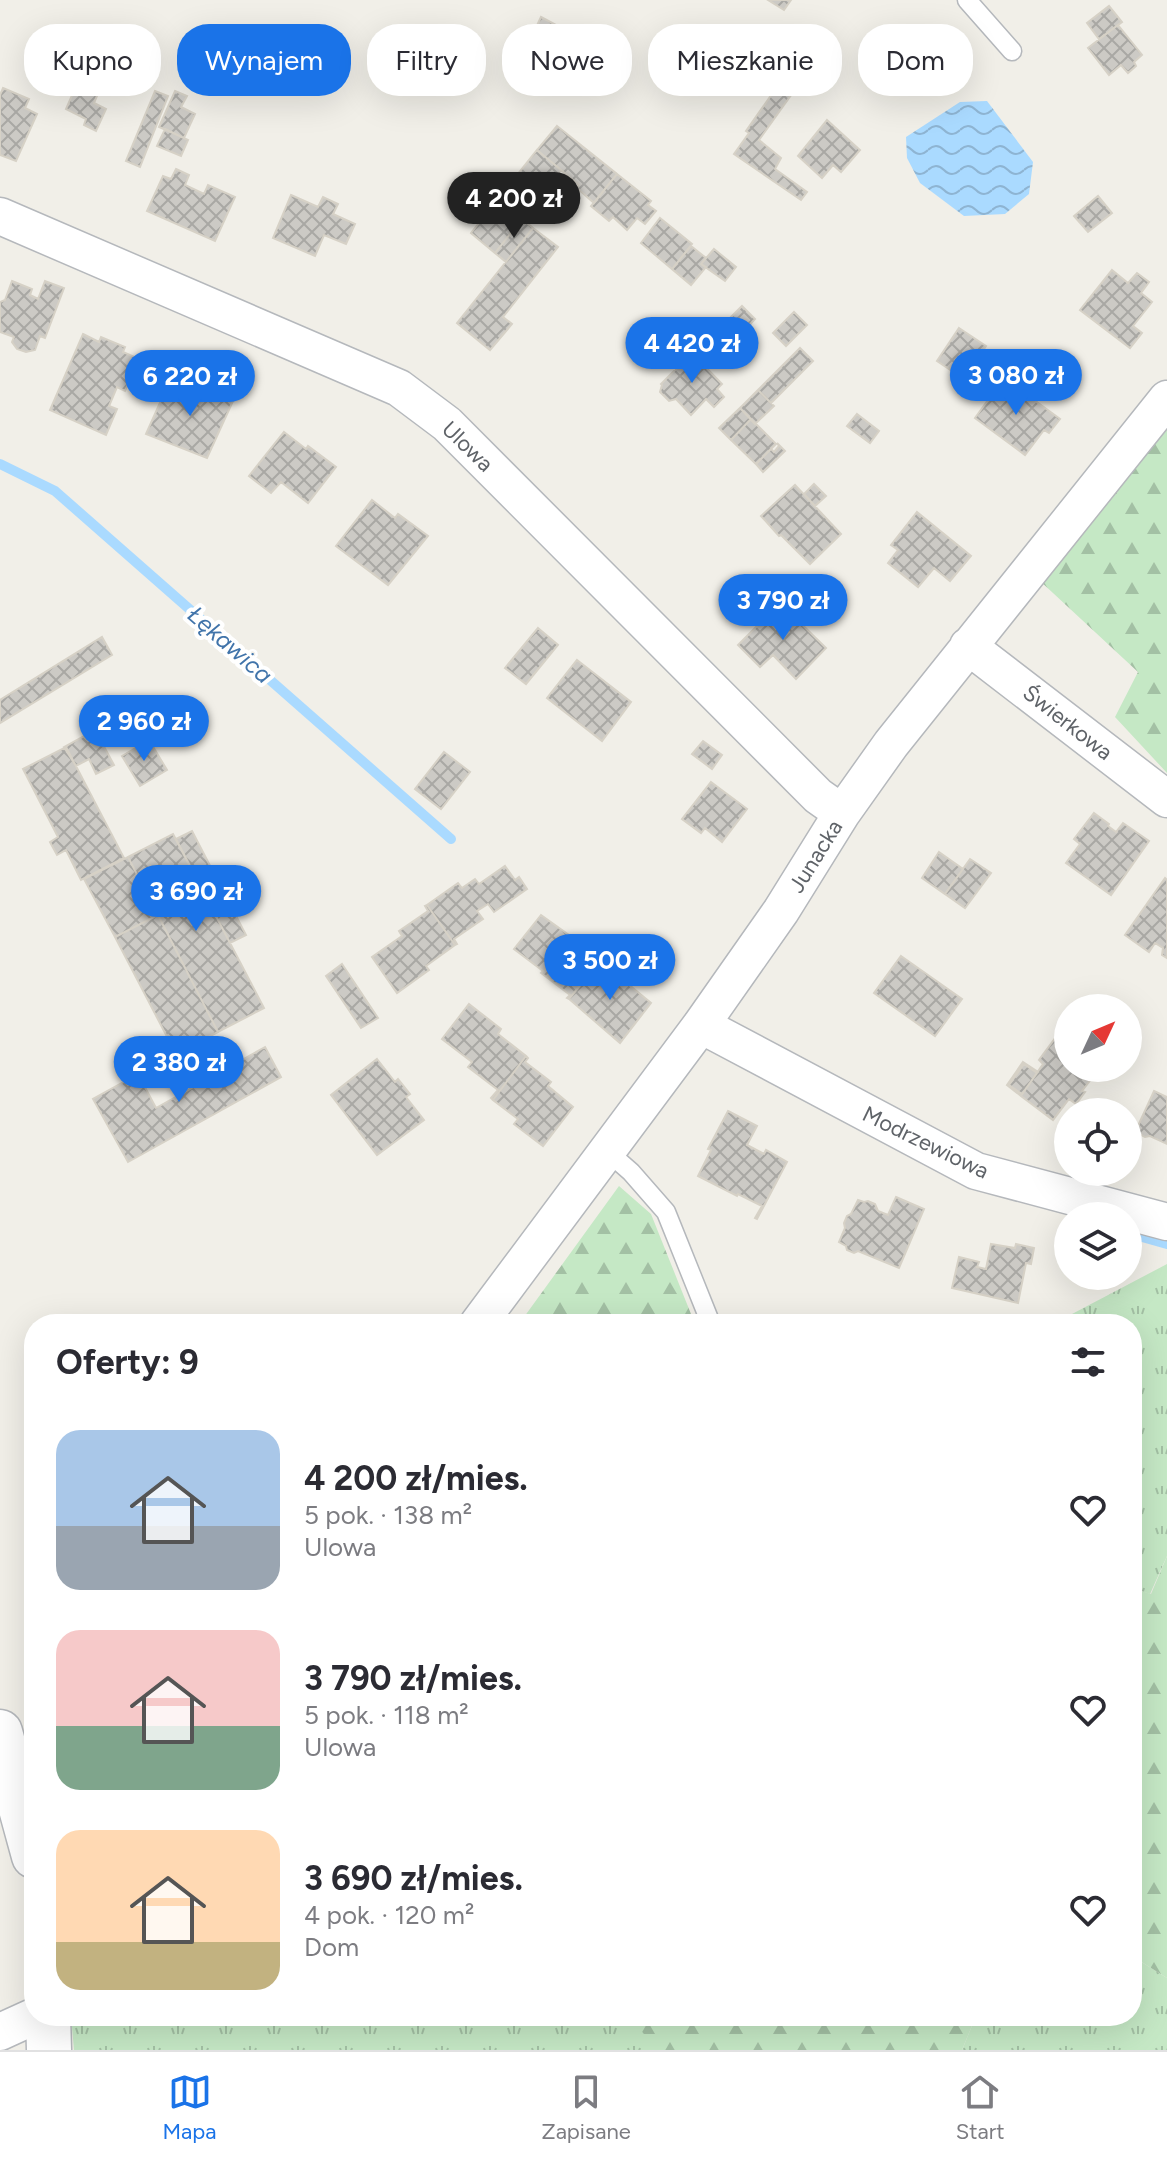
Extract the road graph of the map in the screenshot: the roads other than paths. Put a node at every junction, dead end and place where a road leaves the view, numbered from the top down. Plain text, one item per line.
1 (967, 0) edge
2 (1012, 51) dead end
3 (0, 216) edge
4 (1167, 399) edge
5 (968, 646) junction
6 (1167, 799) edge
7 (842, 813) junction
8 (701, 1025) junction
9 (607, 1151) junction
10 (1167, 1222) edge
11 (485, 1314) edge
12 (707, 1314) edge
13 (0, 1732) edge
14 (24, 1820) edge
15 (24, 2021) edge
16 (48, 2026) edge
17 (0, 2032) edge
18 (49, 2050) edge

1 - 2 lane
3 - 7 street, Ulowa
4 - 5 street, Junacka
5 - 6 street, Świerkowa
5 - 7 street, Junacka
7 - 8 street, Junacka
8 - 9 street, Junacka
8 - 10 street, Modrzewiowa
9 - 11 street, Junacka
9 - 12 lane
13 - 14 street
15 - 17 street
16 - 18 street

